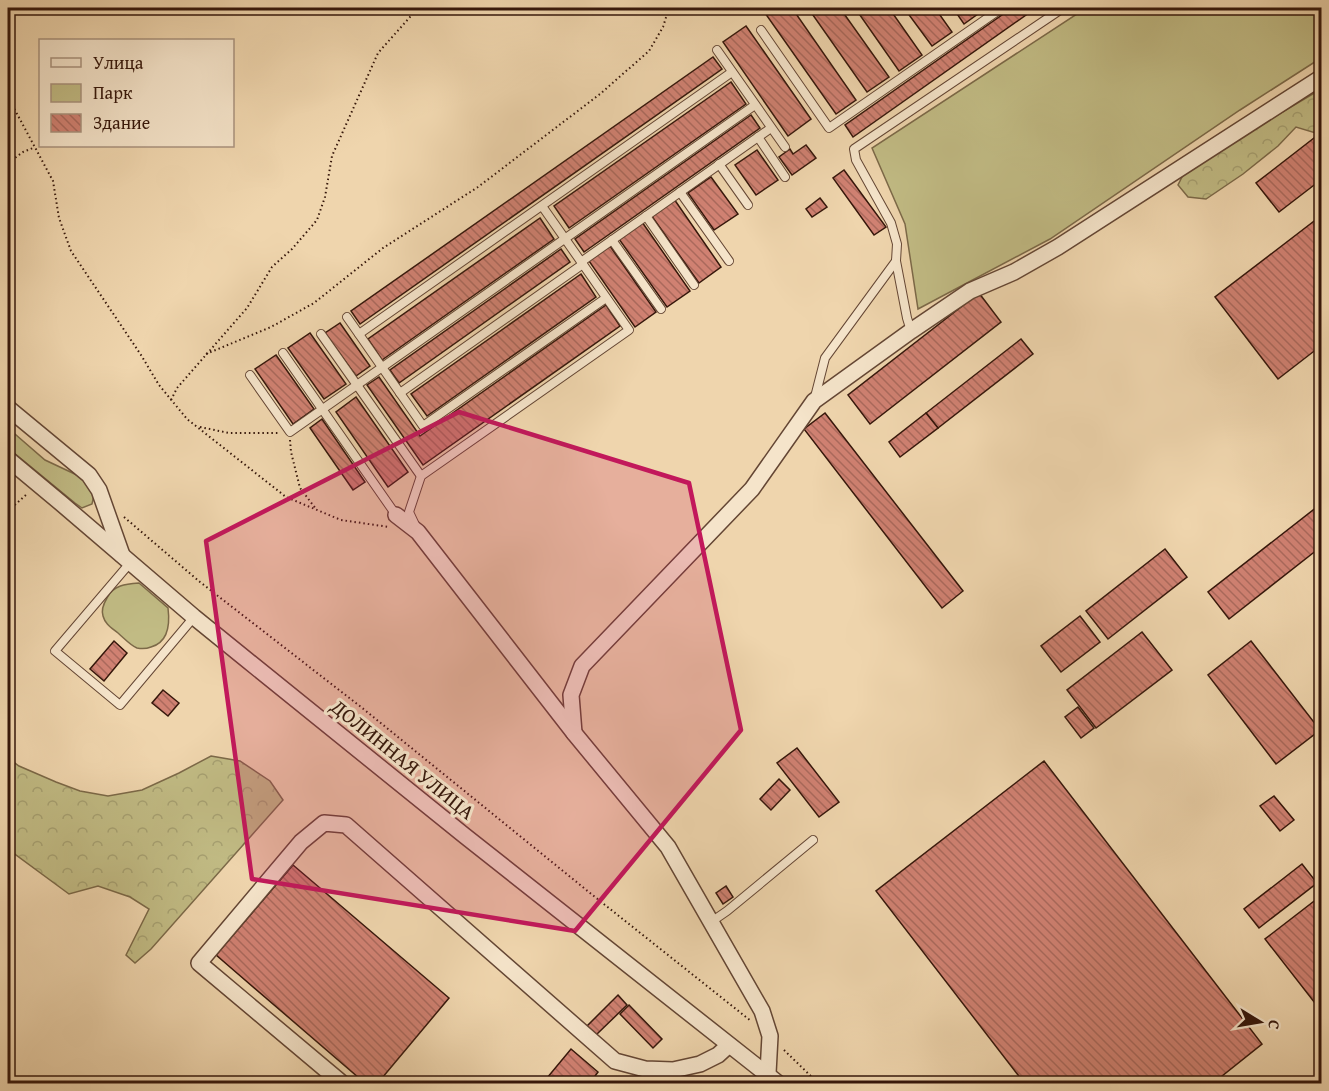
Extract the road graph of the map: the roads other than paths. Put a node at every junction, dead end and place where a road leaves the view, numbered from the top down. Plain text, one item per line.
1 (1002, 8) edge
2 (1063, 8) edge
3 (760, 30) dead end
4 (717, 50) dead end
5 (732, 72) junction
6 (1322, 77) edge
7 (755, 105) junction
8 (771, 128) junction
9 (758, 137) junction
10 (785, 147) dead end
11 (719, 165) junction
12 (785, 177) dead end
13 (680, 192) junction
14 (748, 205) dead end
15 (542, 206) junction
16 (646, 216) junction
17 (565, 239) junction
18 (612, 240) junction
19 (729, 261) dead end
20 (896, 261) junction
21 (582, 263) junction
22 (694, 285) dead end
23 (606, 298) junction
24 (661, 309) dead end
25 (346, 317) dead end
26 (911, 331) junction
27 (321, 334) dead end
28 (359, 334) junction
29 (283, 353) dead end
30 (382, 367) junction
31 (250, 375) dead end
32 (357, 385) junction
33 (400, 393) junction
34 (814, 401) junction
35 (8, 408) edge
36 (323, 409) junction
37 (8, 459) edge
38 (421, 476) junction
39 (396, 514) joint
40 (418, 532) junction
41 (126, 560) junction
42 (194, 618) junction
43 (574, 733) junction
44 (813, 840) dead end
45 (711, 922) junction
46 (729, 1045) junction
47 (773, 1078) edge
48 (343, 1083) edge

1 - 3 lane
2 - 20 lane
4 - 5 lane
5 - 7 lane
5 - 15 lane
6 - 26 street
7 - 8 lane
7 - 17 lane
8 - 9 lane
8 - 10 lane
9 - 11 lane
9 - 12 lane
11 - 13 lane
11 - 14 lane
13 - 16 lane
13 - 19 lane
15 - 17 lane
15 - 28 lane
16 - 18 lane
16 - 22 lane
17 - 21 lane
17 - 30 lane
18 - 21 lane
18 - 24 lane
20 - 26 lane
20 - 34 lane
21 - 23 lane
21 - 33 lane
23 - 33 lane
23 - 38 lane
25 - 28 lane
26 - 34 street
27 - 32 lane
28 - 30 lane
29 - 36 lane
30 - 32 lane
30 - 33 lane
31 - 36 lane
32 - 36 lane
32 - 38 lane
34 - 43 street
35 - 41 street
36 - 39 lane
37 - 41 street, ДОЛИННАЯ УЛИЦА
38 - 40 lane
39 - 40 street
40 - 43 street
41 - 42 street, ДОЛИННАЯ УЛИЦА
41 - 42 lane
42 - 46 street, ДОЛИННАЯ УЛИЦА
43 - 45 street
44 - 45 lane
45 - 47 street
46 - 47 street, ДОЛИННАЯ УЛИЦА
46 - 48 street

